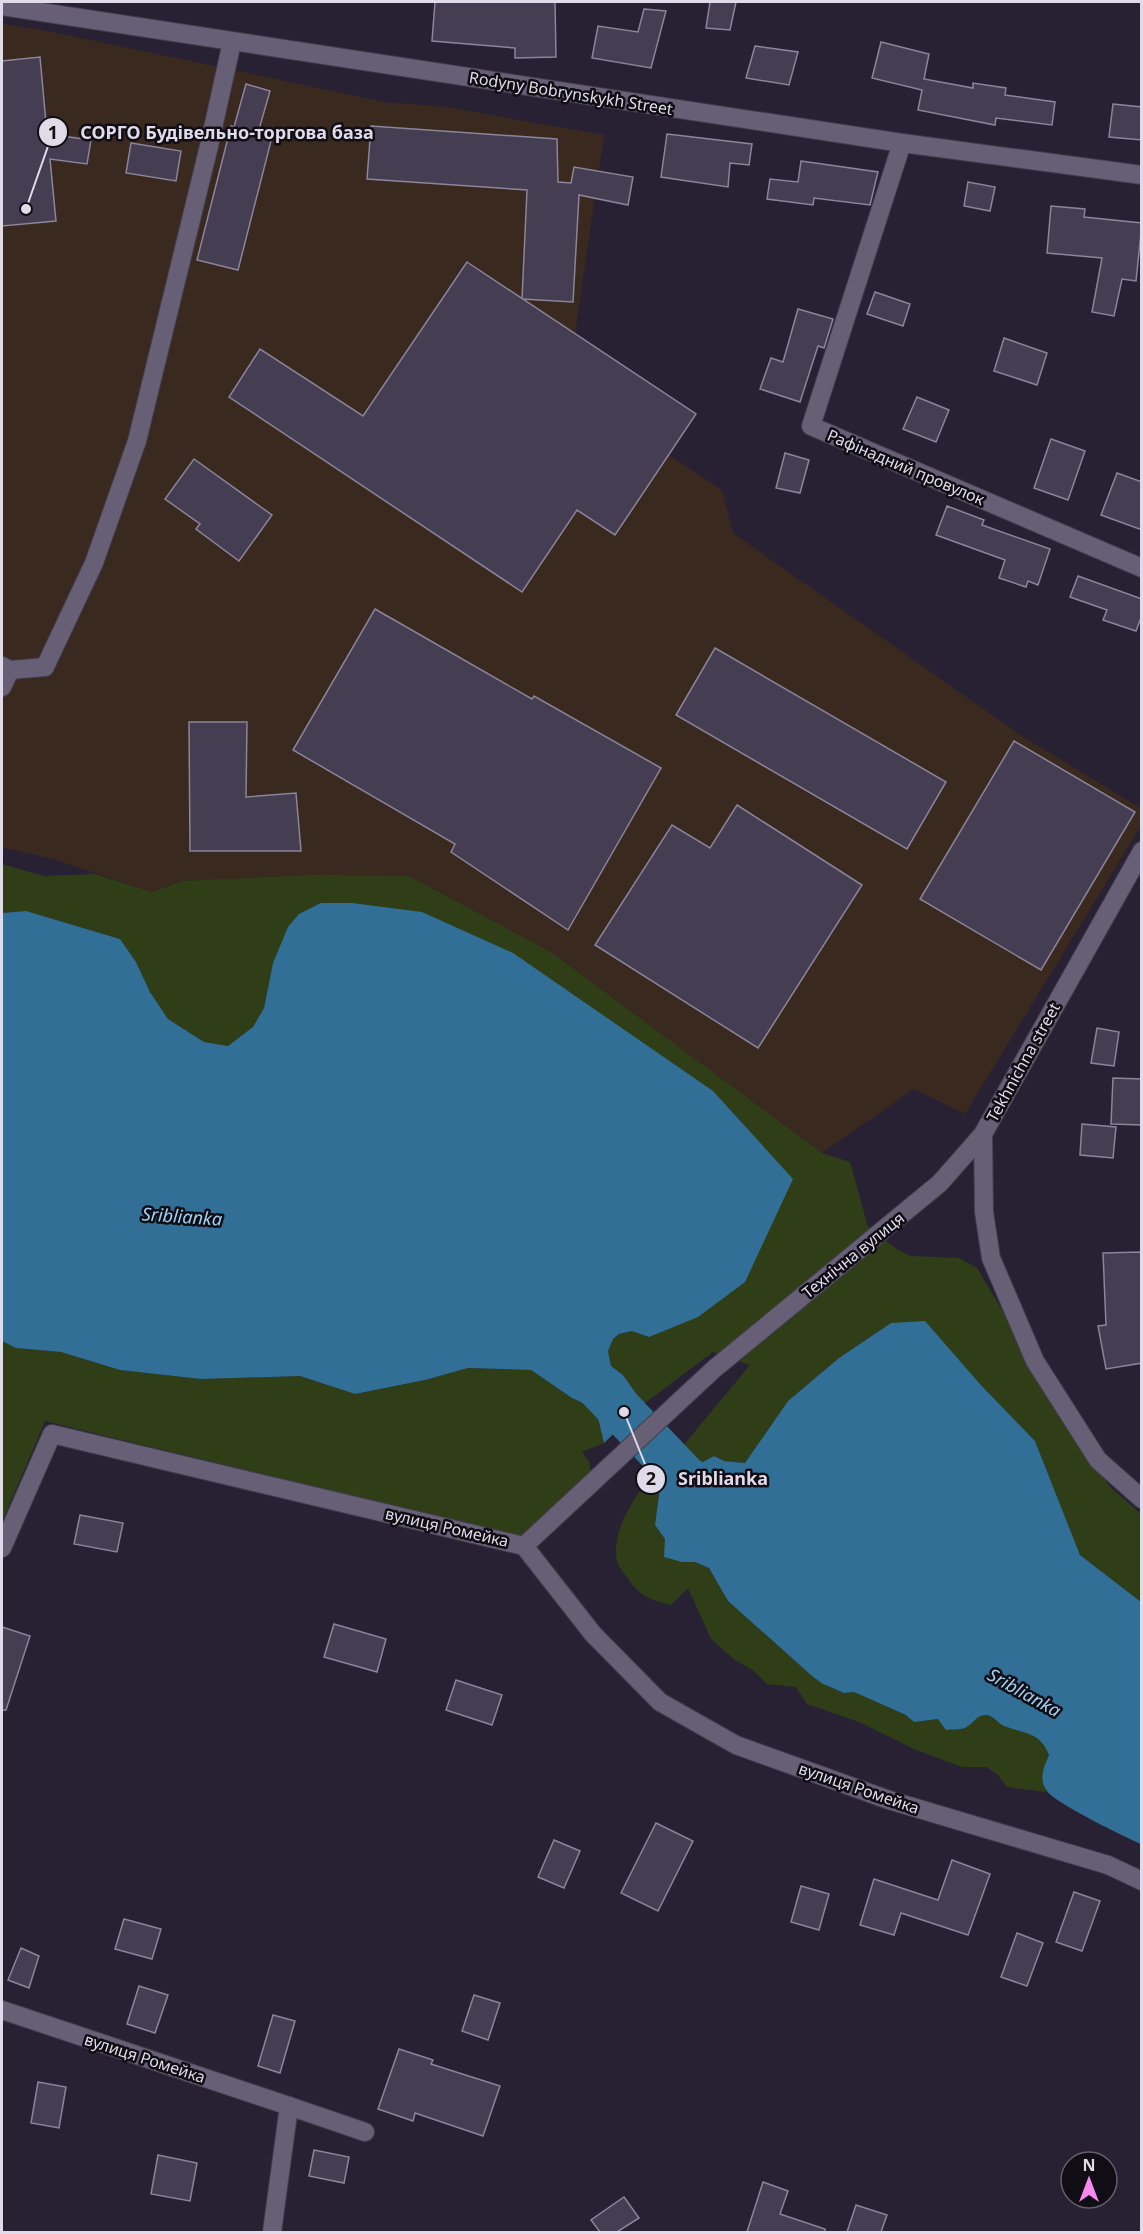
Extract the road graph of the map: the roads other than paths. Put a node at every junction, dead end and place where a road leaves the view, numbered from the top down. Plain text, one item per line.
1 (2, 6) edge
2 (232, 42) junction
3 (902, 143) junction
4 (1142, 175) edge
5 (1142, 568) edge
6 (5, 668) edge
7 (2, 687) edge
8 (1142, 851) edge
9 (983, 1134) junction
10 (1142, 1499) edge
11 (524, 1546) junction
12 (2, 1548) edge
13 (1142, 1881) edge
14 (2, 2010) edge
15 (289, 2106) junction
16 (364, 2132) dead end
17 (272, 2232) edge

1 - 2 street, Rodyny Bobrynskykh Street
2 - 3 street, Rodyny Bobrynskykh Street
2 - 6 street
3 - 4 street, Rodyny Bobrynskykh Street
3 - 5 street, Рафінадний провулок
6 - 7 street
8 - 9 street, Tekhnichna street
9 - 10 street, Tekhnichna street
9 - 11 street, Технічна вулиця
11 - 12 street, вулиця Ромейка
11 - 13 street, вулиця Ромейка
14 - 15 street, вулиця Ромейка
15 - 16 street, вулиця Ромейка
15 - 17 street

